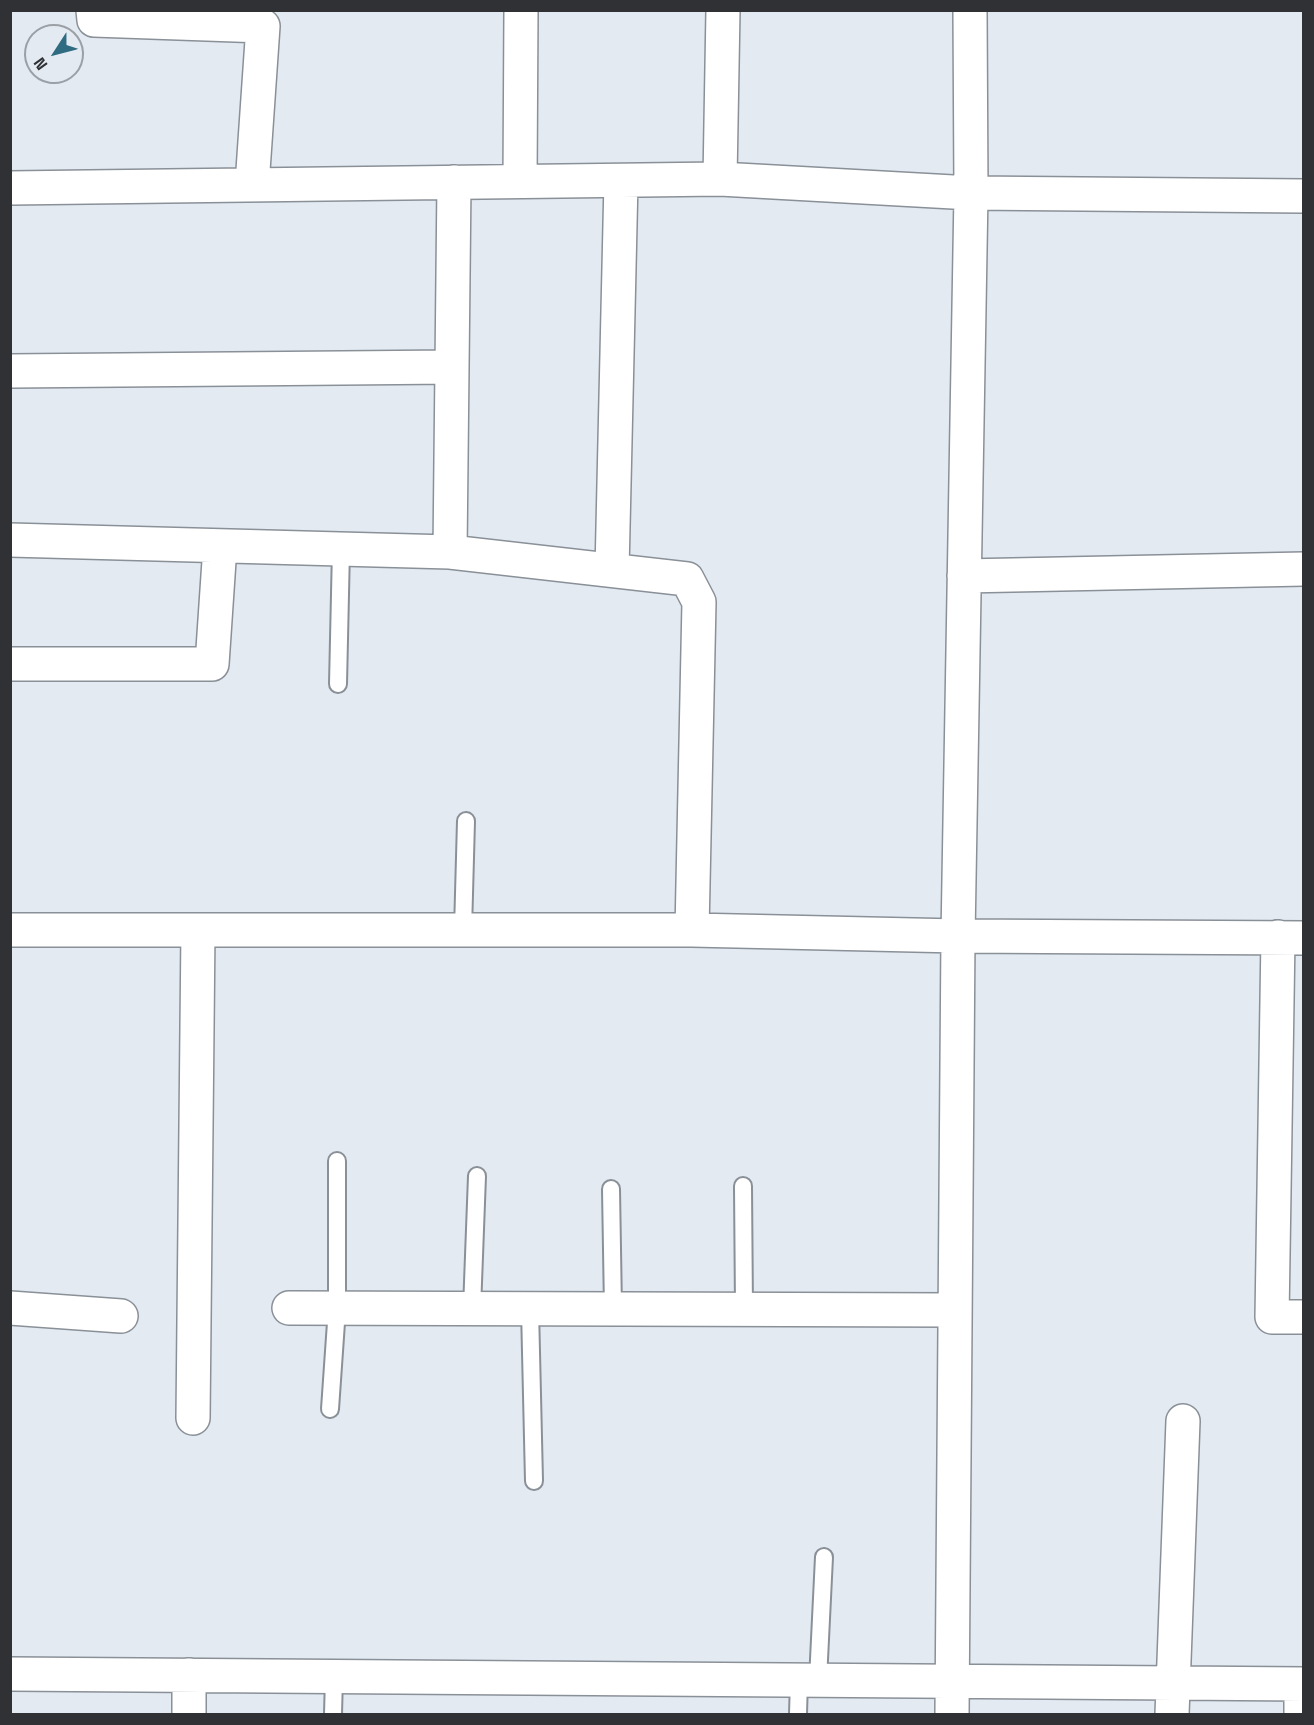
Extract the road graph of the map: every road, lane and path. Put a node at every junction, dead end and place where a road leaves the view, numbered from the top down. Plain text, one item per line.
1 (93, 10) edge
2 (521, 10) edge
3 (723, 10) edge
4 (970, 10) edge
5 (720, 179) junction
6 (621, 181) junction
7 (520, 182) junction
8 (454, 183) junction
9 (252, 185) junction
10 (10, 188) edge
11 (971, 193) junction
12 (1304, 196) edge
13 (452, 367) junction
14 (10, 370) edge
15 (10, 540) edge
16 (220, 546) junction
17 (341, 549) junction
18 (450, 552) junction
19 (1304, 569) edge
20 (612, 570) junction
21 (964, 576) junction
22 (10, 664) edge
23 (338, 684) dead end
24 (466, 821) dead end
25 (10, 930) edge
26 (198, 930) junction
27 (463, 930) junction
28 (692, 930) junction
29 (958, 936) junction
30 (1291, 938) edge
31 (337, 1161) dead end
32 (477, 1176) dead end
33 (743, 1186) dead end
34 (611, 1189) dead end
35 (10, 1308) edge
36 (289, 1308) dead end
37 (337, 1308) junction
38 (472, 1309) junction
39 (530, 1309) junction
40 (613, 1309) junction
41 (744, 1310) junction
42 (955, 1310) junction
43 (121, 1316) dead end
44 (1304, 1317) edge
45 (330, 1409) dead end
46 (194, 1418) dead end
47 (1183, 1421) dead end
48 (534, 1481) dead end
49 (824, 1557) dead end
50 (10, 1674) edge
51 (189, 1675) junction
52 (334, 1677) junction
53 (808, 1680) junction
54 (951, 1681) junction
55 (1302, 1694) edge
56 (1172, 1699) edge
57 (189, 1714) edge
58 (333, 1714) edge
59 (798, 1714) edge
60 (952, 1714) edge

1 - 9 street
2 - 7 street
3 - 5 street
4 - 11 street
5 - 6 street
5 - 11 street
6 - 7 street
6 - 20 street
7 - 8 street
8 - 9 street
8 - 13 street
9 - 10 street
11 - 12 street
11 - 21 street
13 - 14 street
13 - 18 street
15 - 16 street
16 - 17 street
16 - 22 street
17 - 18 street
17 - 23 lane
18 - 20 street
19 - 21 street
20 - 28 street
21 - 29 street
24 - 27 lane
25 - 26 street
26 - 27 street
26 - 46 street
27 - 28 street
28 - 29 street
29 - 30 street
29 - 42 street
30 - 44 street
31 - 37 lane
32 - 38 lane
33 - 41 lane
34 - 40 lane
35 - 43 street
36 - 37 street
37 - 38 street
37 - 45 lane
38 - 39 street
39 - 40 street
39 - 48 lane
40 - 41 street
41 - 42 street
42 - 54 street
47 - 56 street
49 - 53 lane
50 - 51 street
51 - 52 street
51 - 57 street
52 - 53 street
52 - 58 lane
53 - 54 street
53 - 59 lane
54 - 56 street
54 - 60 street
55 - 56 street

